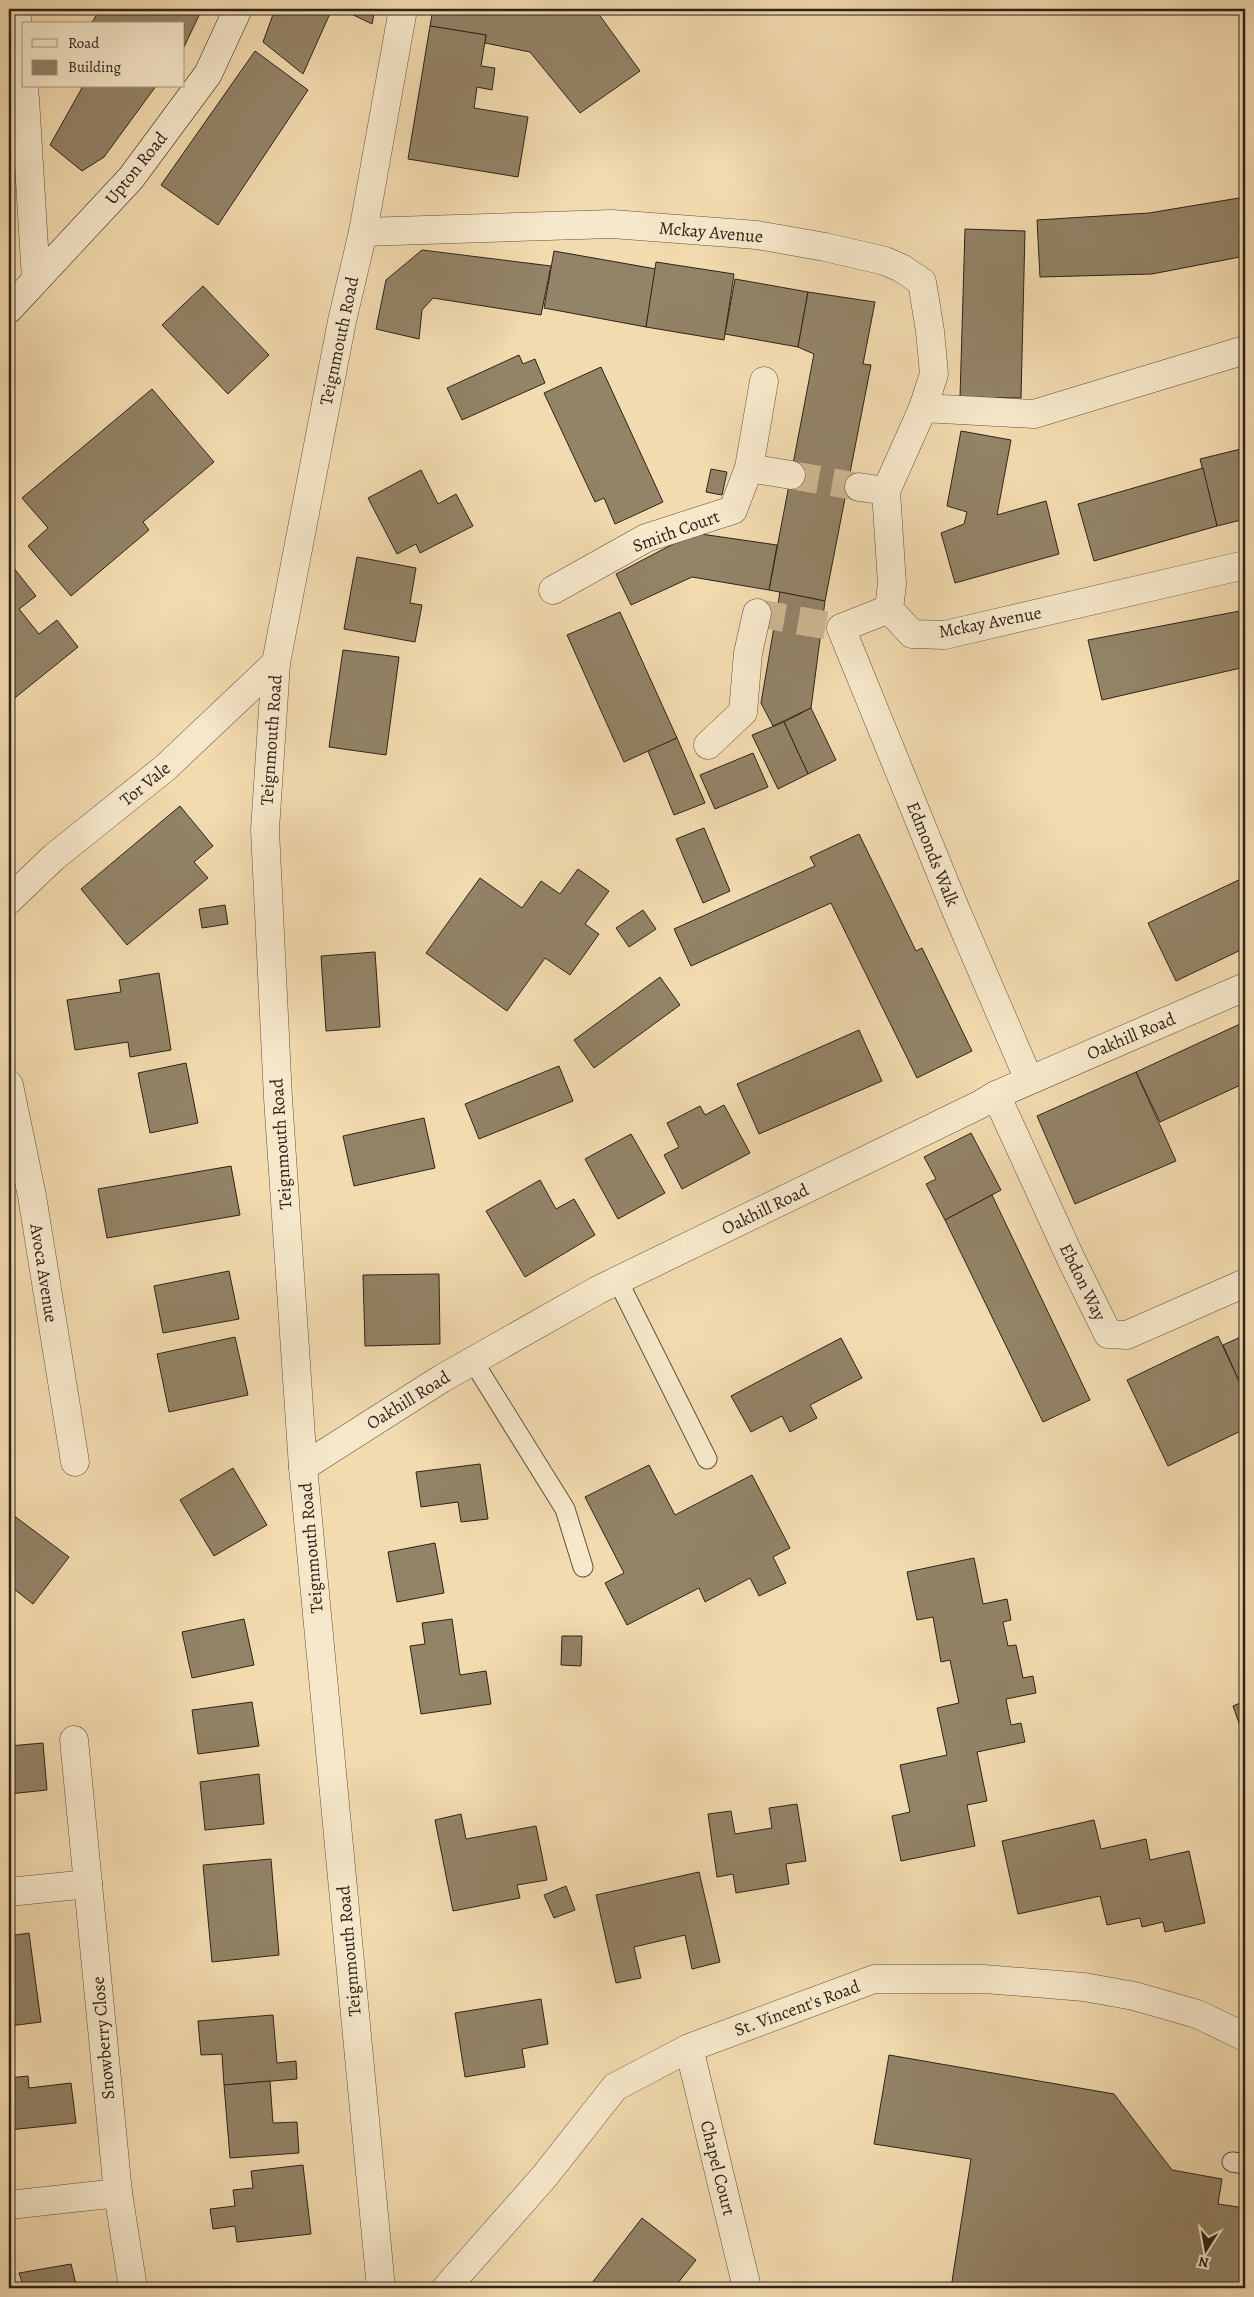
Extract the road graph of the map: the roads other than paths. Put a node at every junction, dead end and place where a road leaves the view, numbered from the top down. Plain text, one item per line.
1 (16, 9) edge
2 (238, 9) edge
3 (403, 9) edge
4 (22, 69) edge
5 (24, 88) edge
6 (363, 232) junction
7 (36, 280) junction
8 (9, 309) edge
9 (1245, 350) edge
10 (764, 381) dead end
11 (923, 408) junction
12 (749, 468) junction
13 (791, 475) tunnel mouth
14 (859, 487) tunnel mouth
15 (886, 491) junction
16 (1245, 565) edge
17 (554, 590) dead end
18 (889, 608) junction
19 (757, 614) dead end
20 (276, 663) junction
21 (708, 745) dead end
22 (9, 900) edge
23 (1245, 987) edge
24 (1029, 1080) junction
25 (9, 1085) edge
26 (988, 1100) junction
27 (618, 1280) junction
28 (1245, 1283) edge
29 (474, 1360) junction
30 (706, 1459) dead end
31 (75, 1462) dead end
32 (303, 1467) junction
33 (583, 1567) dead end
34 (74, 1740) dead end
35 (88, 1884) junction
36 (9, 1892) edge
37 (1245, 2037) edge
38 (689, 2048) junction
39 (118, 2193) junction
40 (9, 2205) edge
41 (133, 2288) edge
42 (381, 2288) edge
43 (446, 2288) edge
44 (747, 2288) edge

1 - 4 street
2 - 7 street, Upton Road
3 - 6 street, Teignmouth Road
5 - 7 street
6 - 11 street, Mckay Avenue
6 - 20 street, Teignmouth Road
7 - 8 street, Upton Road
9 - 11 street
10 - 12 street, Smith Court
11 - 15 street, Mckay Avenue
12 - 13 street
12 - 17 street, Smith Court
14 - 15 street
15 - 18 street, Mckay Avenue
16 - 18 street, Mckay Avenue
18 - 24 street, Edmonds Walk
19 - 21 street
20 - 22 street, Tor Vale
20 - 32 street, Teignmouth Road
23 - 24 street, Oakhill Road
24 - 26 street, Oakhill Road
25 - 31 street, Avoca Avenue
26 - 27 street, Oakhill Road
26 - 28 street, Ebdon Way
27 - 29 street, Oakhill Road
27 - 30 lane
29 - 32 street, Oakhill Road
29 - 33 lane
32 - 42 street, Teignmouth Road
34 - 35 street, Snowberry Close
35 - 36 street
35 - 39 street, Snowberry Close
37 - 38 street, St. Vincent's Road
38 - 43 street, St. Vincent's Road
38 - 44 street, Chapel Court
39 - 40 street
39 - 41 street, Snowberry Close

